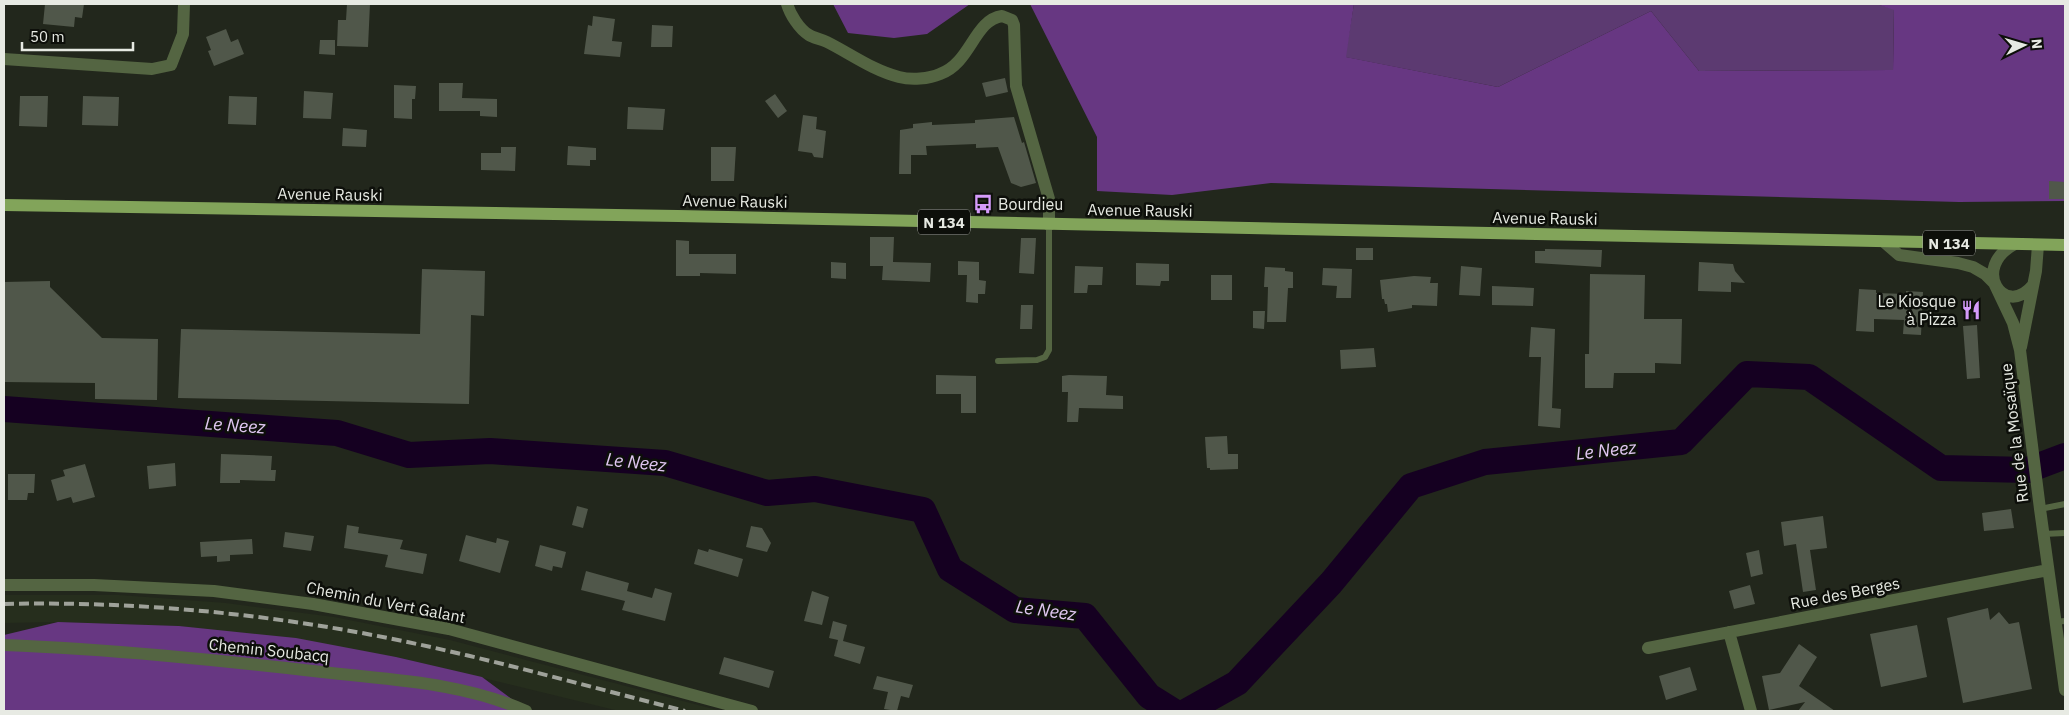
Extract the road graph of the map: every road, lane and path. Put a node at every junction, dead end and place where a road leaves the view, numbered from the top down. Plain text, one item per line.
1 (184, 4) edge
2 (787, 4) edge
3 (4, 59) edge
4 (4, 205) edge
5 (1049, 225) junction
6 (1884, 242) junction
7 (2015, 244) junction
8 (2038, 245) junction
9 (2065, 245) edge
10 (1994, 283) junction
11 (2033, 284) junction
12 (2020, 350) junction
13 (998, 361) dead end
14 (2065, 504) edge
15 (2040, 509) junction
16 (2065, 533) edge
17 (2043, 534) junction
18 (2048, 570) junction
19 (4, 585) edge
20 (2060, 621) edge
21 (1730, 632) junction
22 (4, 645) edge
23 (1648, 648) dead end
24 (2065, 690) edge
25 (526, 711) edge
26 (752, 711) edge
27 (1751, 711) edge

1 - 3 street
2 - 5 street
4 - 5 main road, Avenue Rauski / N 134
5 - 6 main road, Avenue Rauski / N 134
5 - 13 lane
6 - 7 main road, Avenue Rauski / N 134
6 - 10 street, Rue de la Mosaïque
7 - 8 main road, Avenue Rauski / N 134
7 - 10 street
8 - 9 main road, Avenue Rauski / N 134
8 - 11 street, Rue de la Mosaïque
10 - 11 street
10 - 12 street, Rue de la Mosaïque
11 - 12 street, Rue de la Mosaïque
12 - 15 street, Rue de la Mosaïque
14 - 15 lane
15 - 17 street, Rue de la Mosaïque
16 - 17 lane
17 - 18 street, Rue de la Mosaïque
18 - 20 street, Rue de la Mosaïque
18 - 21 street, Rue des Berges
19 - 26 street, Chemin du Vert Galant
20 - 24 street, Rue de la Mosaïque
21 - 23 street, Rue des Berges
21 - 27 street
22 - 25 street, Chemin Soubacq

